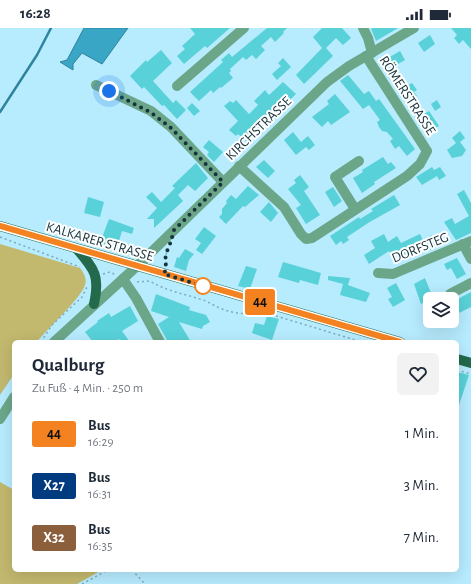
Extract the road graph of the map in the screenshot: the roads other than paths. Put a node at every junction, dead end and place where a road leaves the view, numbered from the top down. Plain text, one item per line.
1 (244, 28) edge
2 (363, 28) edge
3 (414, 28) edge
4 (369, 55) junction
5 (96, 85) dead end
6 (177, 86) dead end
7 (359, 161) dead end
8 (239, 166) junction
9 (223, 182) junction
10 (355, 209) junction
11 (0, 226) edge
12 (467, 242) edge
13 (77, 249) junction
14 (471, 259) edge
15 (136, 266) junction
16 (378, 274) dead end
17 (123, 278) junction
18 (471, 283) edge
19 (454, 292) edge
20 (94, 304) junction
21 (56, 340) edge
22 (159, 340) edge
23 (393, 340) edge
24 (459, 360) edge
25 (471, 363) edge
26 (12, 400) edge
27 (0, 419) edge

1 - 6 street
2 - 4 street
3 - 4 street, KIRCHSTRASSE
4 - 8 street, KIRCHSTRASSE
4 - 10 street, RÖMERSTRASSE
5 - 9 street
7 - 10 street
8 - 9 street, KIRCHSTRASSE
8 - 10 street, RÖMERSTRASSE
9 - 15 street, KIRCHSTRASSE
11 - 13 main road, KALKARER STRASSE
12 - 14 street
12 - 16 street, DORFSTEG
13 - 15 main road, KALKARER STRASSE
13 - 20 main road
15 - 17 street, KIRCHSTRASSE
15 - 23 main road, KALKARER STRASSE
17 - 20 street, KIRCHSTRASSE
17 - 22 street
18 - 19 street
20 - 21 street, KIRCHSTRASSE
24 - 25 main road
26 - 27 street

